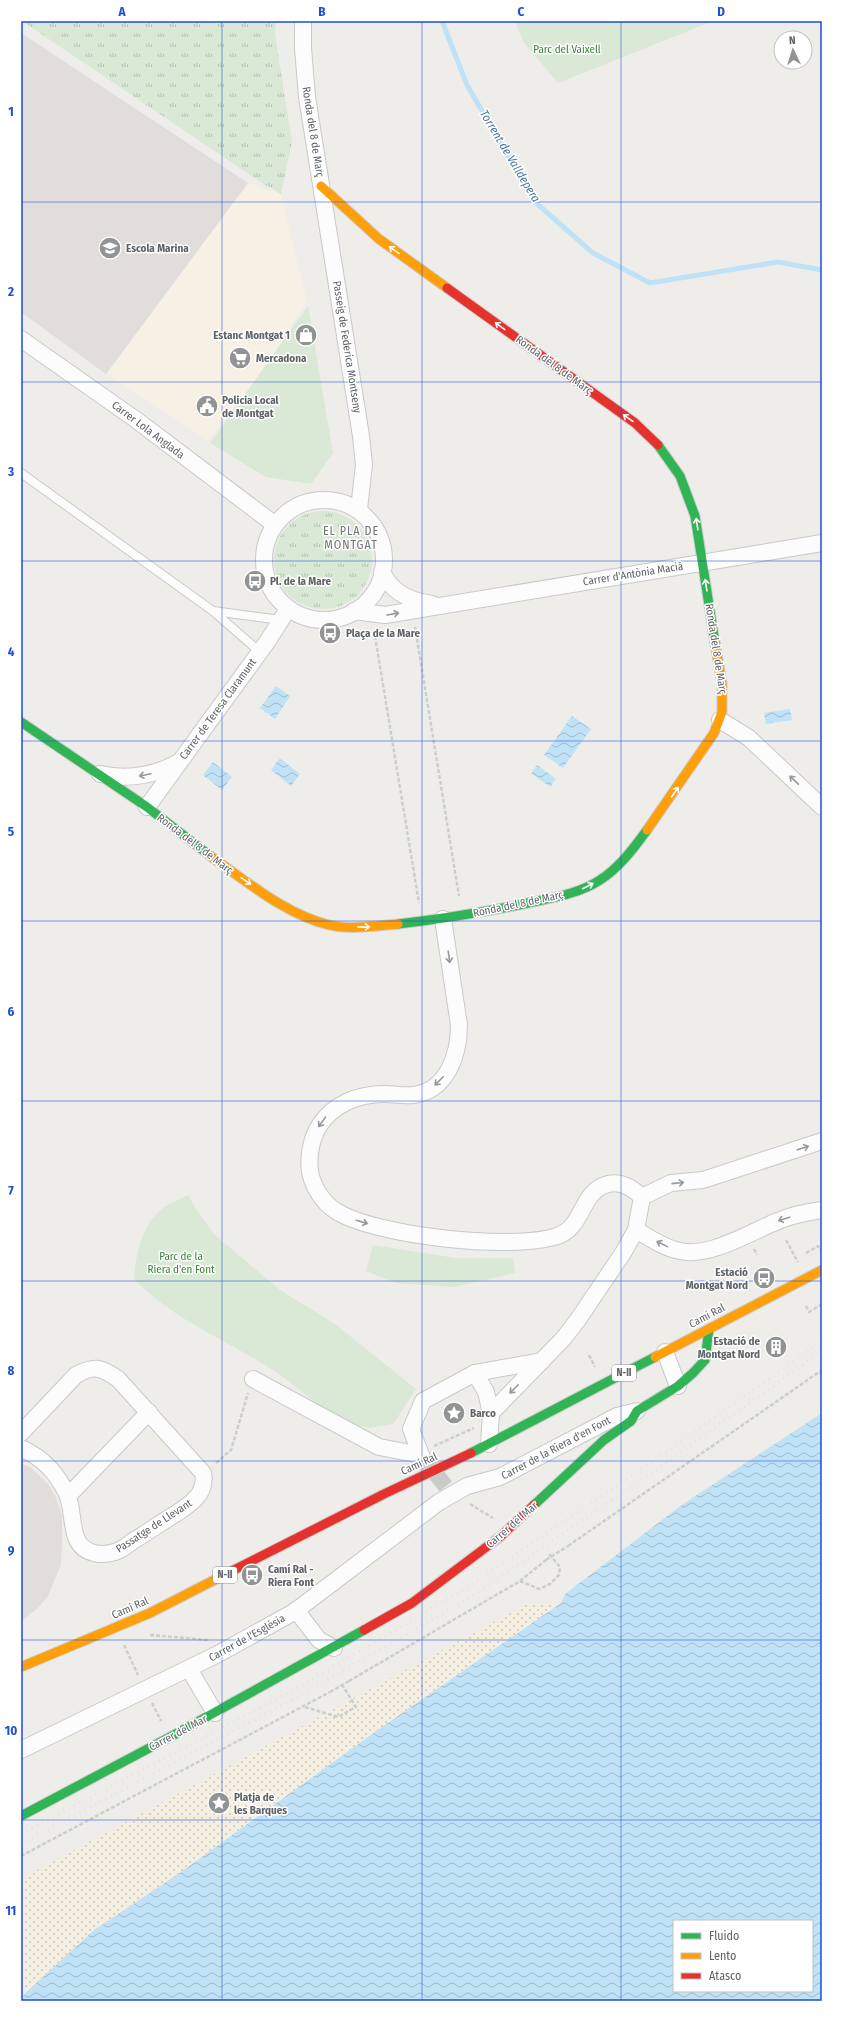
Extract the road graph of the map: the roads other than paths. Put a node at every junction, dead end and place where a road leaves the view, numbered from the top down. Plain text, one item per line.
1 (303, 21) edge
2 (321, 186) junction
3 (21, 339) edge
4 (21, 473) edge
5 (359, 510) junction
6 (274, 524) junction
7 (822, 543) edge
8 (702, 563) junction
9 (382, 572) junction
10 (444, 605) junction
11 (213, 611) junction
12 (354, 611) junction
13 (284, 615) junction
14 (260, 652) junction
15 (720, 720) junction
16 (21, 722) edge
17 (181, 761) junction
18 (94, 772) junction
19 (822, 807) edge
20 (147, 808) junction
21 (443, 919) junction
22 (822, 1141) edge
23 (642, 1197) junction
24 (822, 1210) edge
25 (636, 1230) junction
26 (822, 1270) edge
27 (709, 1328) junction
28 (665, 1352) junction
29 (542, 1362) junction
30 (475, 1373) junction
31 (253, 1380) road end
32 (678, 1386) junction
33 (637, 1411) junction
34 (149, 1412) junction
35 (491, 1413) junction
36 (21, 1433) edge
37 (489, 1444) junction
38 (21, 1448) edge
39 (451, 1491) joint
40 (68, 1496) junction
41 (296, 1610) junction
42 (334, 1648) junction
43 (21, 1667) edge
44 (189, 1669) junction
45 (215, 1713) junction
46 (21, 1750) edge
47 (21, 1816) edge

1 - 2 street, Ronda del 8 de Març
2 - 5 street, Passeig de Federica Montseny
8 -> 2 street, Ronda del 8 de Març
3 - 6 street, Carrer Lola Anglada
4 - 11 lane
5 - 6 street
5 - 9 street
6 - 13 street
7 - 8 street, Carrer d'Antònia Macià
8 - 10 street, Carrer d'Antònia Macià
15 -> 8 street, Ronda del 8 de Març
9 - 10 street, Carrer d'Antònia Macià
9 - 12 street
12 -> 10 street, Carrer d'Antònia Macià
11 - 13 lane
11 - 14 lane
12 - 13 street
13 - 14 street, Carrer de Teresa Claramunt
14 - 17 street, Carrer de Teresa Claramunt
19 -> 15 street
21 -> 15 street, Ronda del 8 de Març
16 - 18 street, Ronda del 8 de Març
17 -> 18 street, Ronda del 8 de Març
17 - 20 street, Carrer de Teresa Claramunt
18 - 20 street, Ronda del 8 de Març
20 -> 21 street, Ronda del 8 de Març
21 -> 23 street
23 -> 22 street
23 - 25 street
24 -> 25 street
25 - 29 street
26 - 27 street, Camí Ral / N-II
27 - 28 street, Camí Ral / N-II
27 - 32 street, Carrer del Mar
28 - 32 street
28 - 37 street, Camí Ral / N-II
29 - 30 street
29 -> 35 street
30 - 31 street
30 - 35 street
32 - 33 street, Carrer del Mar
33 - 39 street, Carrer de la Riera d'en Font
33 - 42 street, Carrer del Mar
34 - 36 street
34 - 40 street
34 - 40 street, Passatge de Llevant
35 - 37 street
37 - 43 street, Camí Ral / N-II
38 - 40 street, Passatge de Llevant
39 - 41 street, Carrer de l'Església
41 - 42 street
41 - 44 street, Carrer de l'Església
42 - 45 street, Carrer del Mar
44 - 45 street
44 - 46 street, Carrer de l'Església
45 - 47 street, Carrer del Mar

